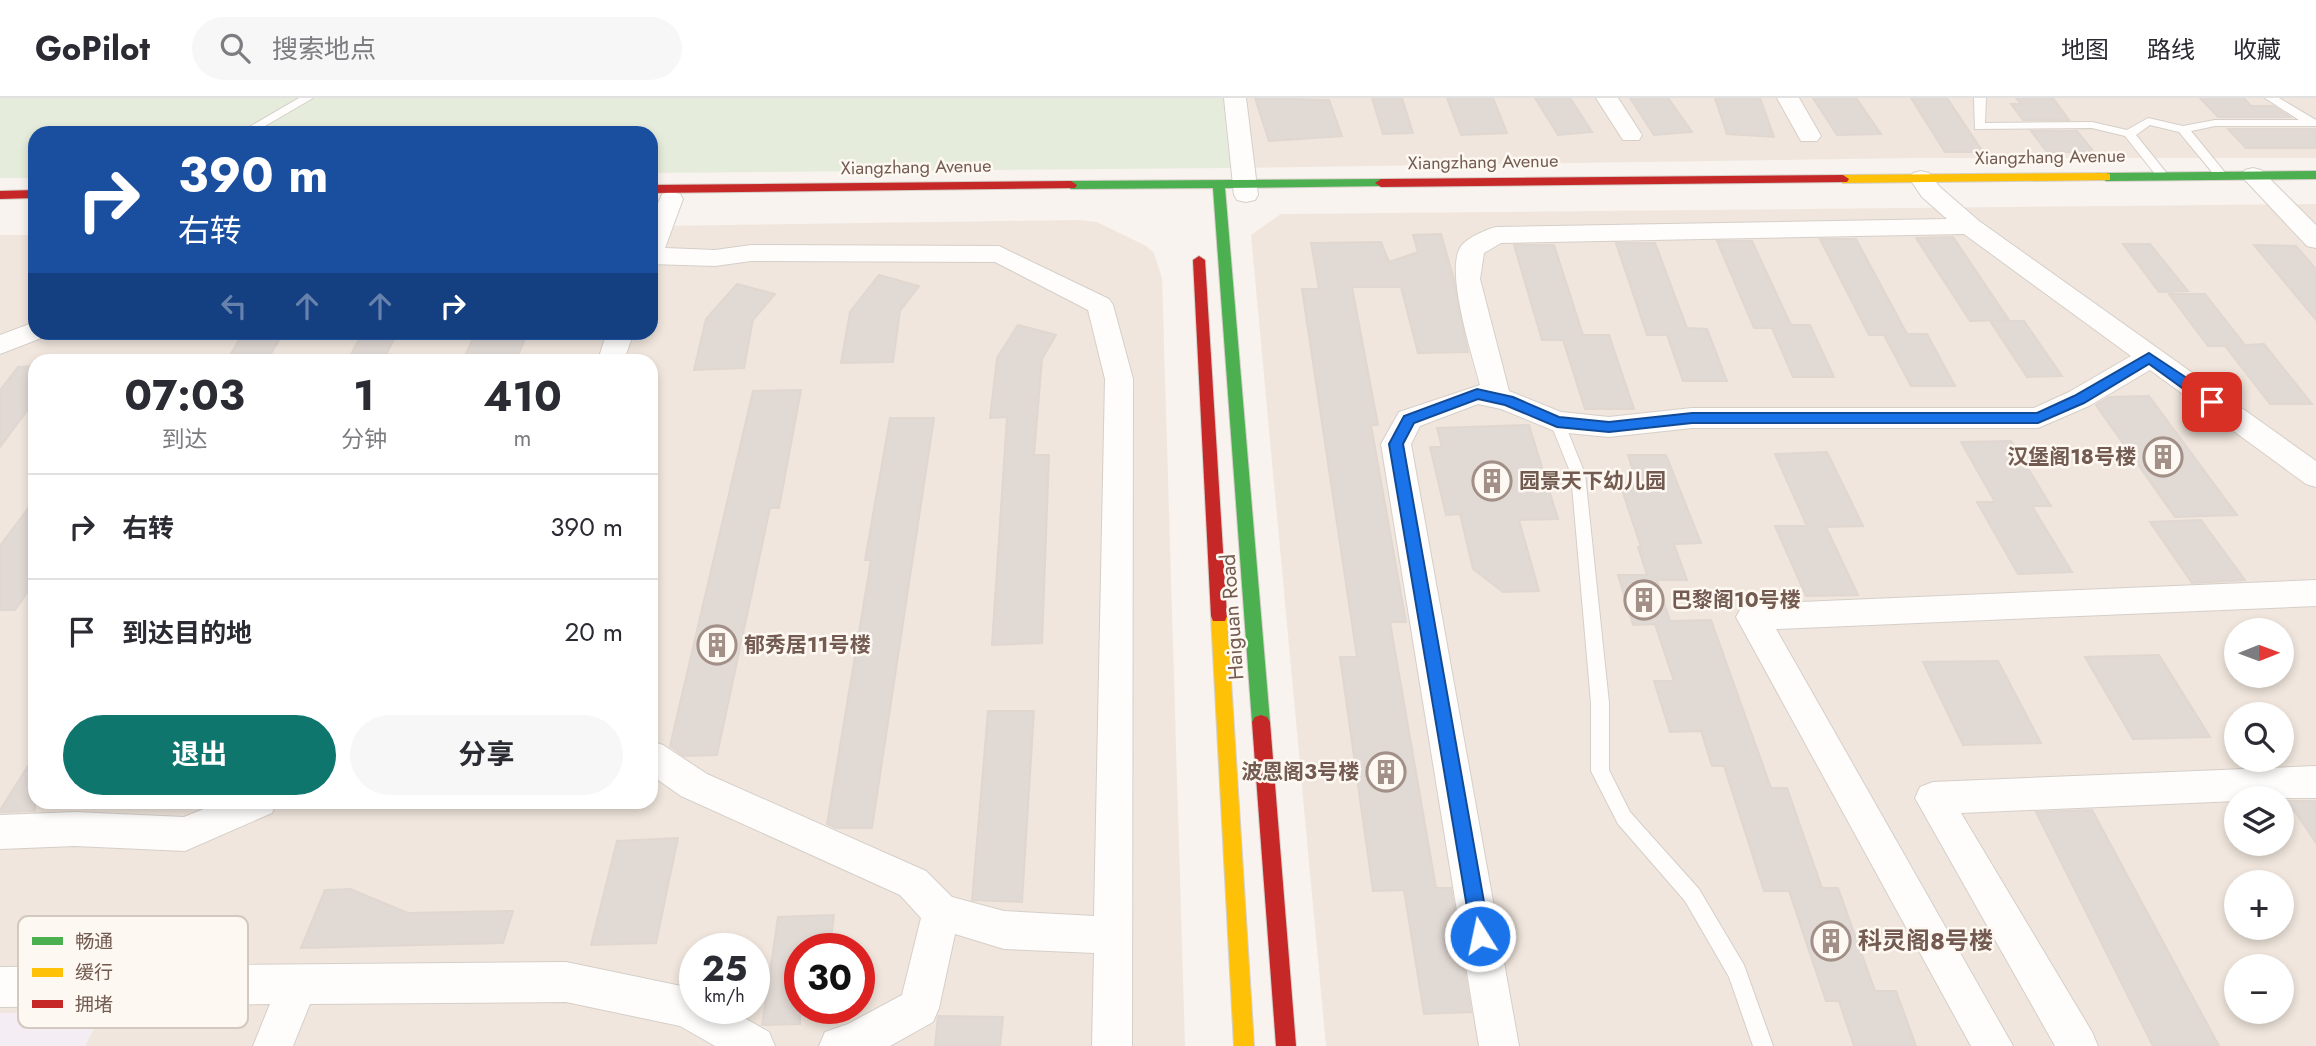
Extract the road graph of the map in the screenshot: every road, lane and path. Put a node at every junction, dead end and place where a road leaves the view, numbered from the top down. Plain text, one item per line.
1 (307, 98) edge
2 (1235, 98) edge
3 (1607, 98) edge
4 (1788, 98) edge
5 (1980, 98) edge
6 (2271, 98) edge
7 (257, 126) edge
8 (2183, 129) junction
9 (2129, 134) junction
10 (1631, 135) dead end
11 (1809, 136) dead end
12 (2316, 174) edge
13 (2221, 175) junction
14 (2163, 176) junction
15 (2260, 182) junction
16 (1926, 185) junction
17 (1245, 189) junction
18 (2316, 189) edge
19 (1196, 190) junction
20 (1220, 190) junction
21 (28, 194) edge
22 (0, 195) edge
23 (658, 195) edge
24 (0, 202) edge
25 (28, 202) edge
26 (1970, 226) junction
27 (1198, 237) dead end
28 (2316, 240) edge
29 (658, 254) edge
30 (28, 334) edge
31 (0, 345) edge
32 (2149, 358) junction
33 (1497, 398) junction
34 (1557, 422) junction
35 (2316, 476) edge
36 (2316, 593) edge
37 (658, 761) edge
38 (2316, 782) edge
39 (243, 809) edge
40 (0, 832) edge
41 (941, 912) junction
42 (1114, 935) junction
43 (298, 984) junction
44 (248, 985) edge
45 (0, 987) edge
46 (18, 987) edge
47 (273, 1046) edge
48 (755, 1046) edge
49 (839, 1046) edge
50 (1112, 1046) edge
51 (1244, 1046) edge
52 (1286, 1046) edge
53 (1499, 1046) edge
54 (1763, 1046) edge
55 (1993, 1046) edge
56 (2078, 1046) edge

1 - 7 lane
2 - 17 street
3 - 10 street
4 - 11 street
5 - 9 lane
6 - 8 lane
8 - 9 lane
8 - 13 lane
9 - 14 lane
12 - 15 street, Xiangzhang Avenue
13 - 14 street, Xiangzhang Avenue
13 - 15 street, Xiangzhang Avenue
14 - 16 street, Xiangzhang Avenue
15 - 16 street, Xiangzhang Avenue
15 - 18 street, Xiangzhang Avenue
15 - 28 street
16 - 17 street, Xiangzhang Avenue
16 - 26 street
17 - 20 street, Xiangzhang Avenue
19 - 20 street, Xiangzhang Avenue
19 - 23 street, Xiangzhang Avenue
19 - 23 street, Xiangzhang Avenue
20 - 52 street, Haiguan Road
21 - 22 street
24 - 25 street
26 - 32 street
26 - 33 street
27 - 51 street, Haiguan Road
29 - 42 street
30 - 31 street
32 - 34 street
32 - 35 street
33 - 34 street
33 - 53 street
34 - 54 lane
36 - 55 street
37 - 41 street
38 - 56 street
39 - 40 street
41 - 42 street
41 - 49 street
42 - 50 street
43 - 44 street
43 - 47 street
43 - 48 street
45 - 46 street

